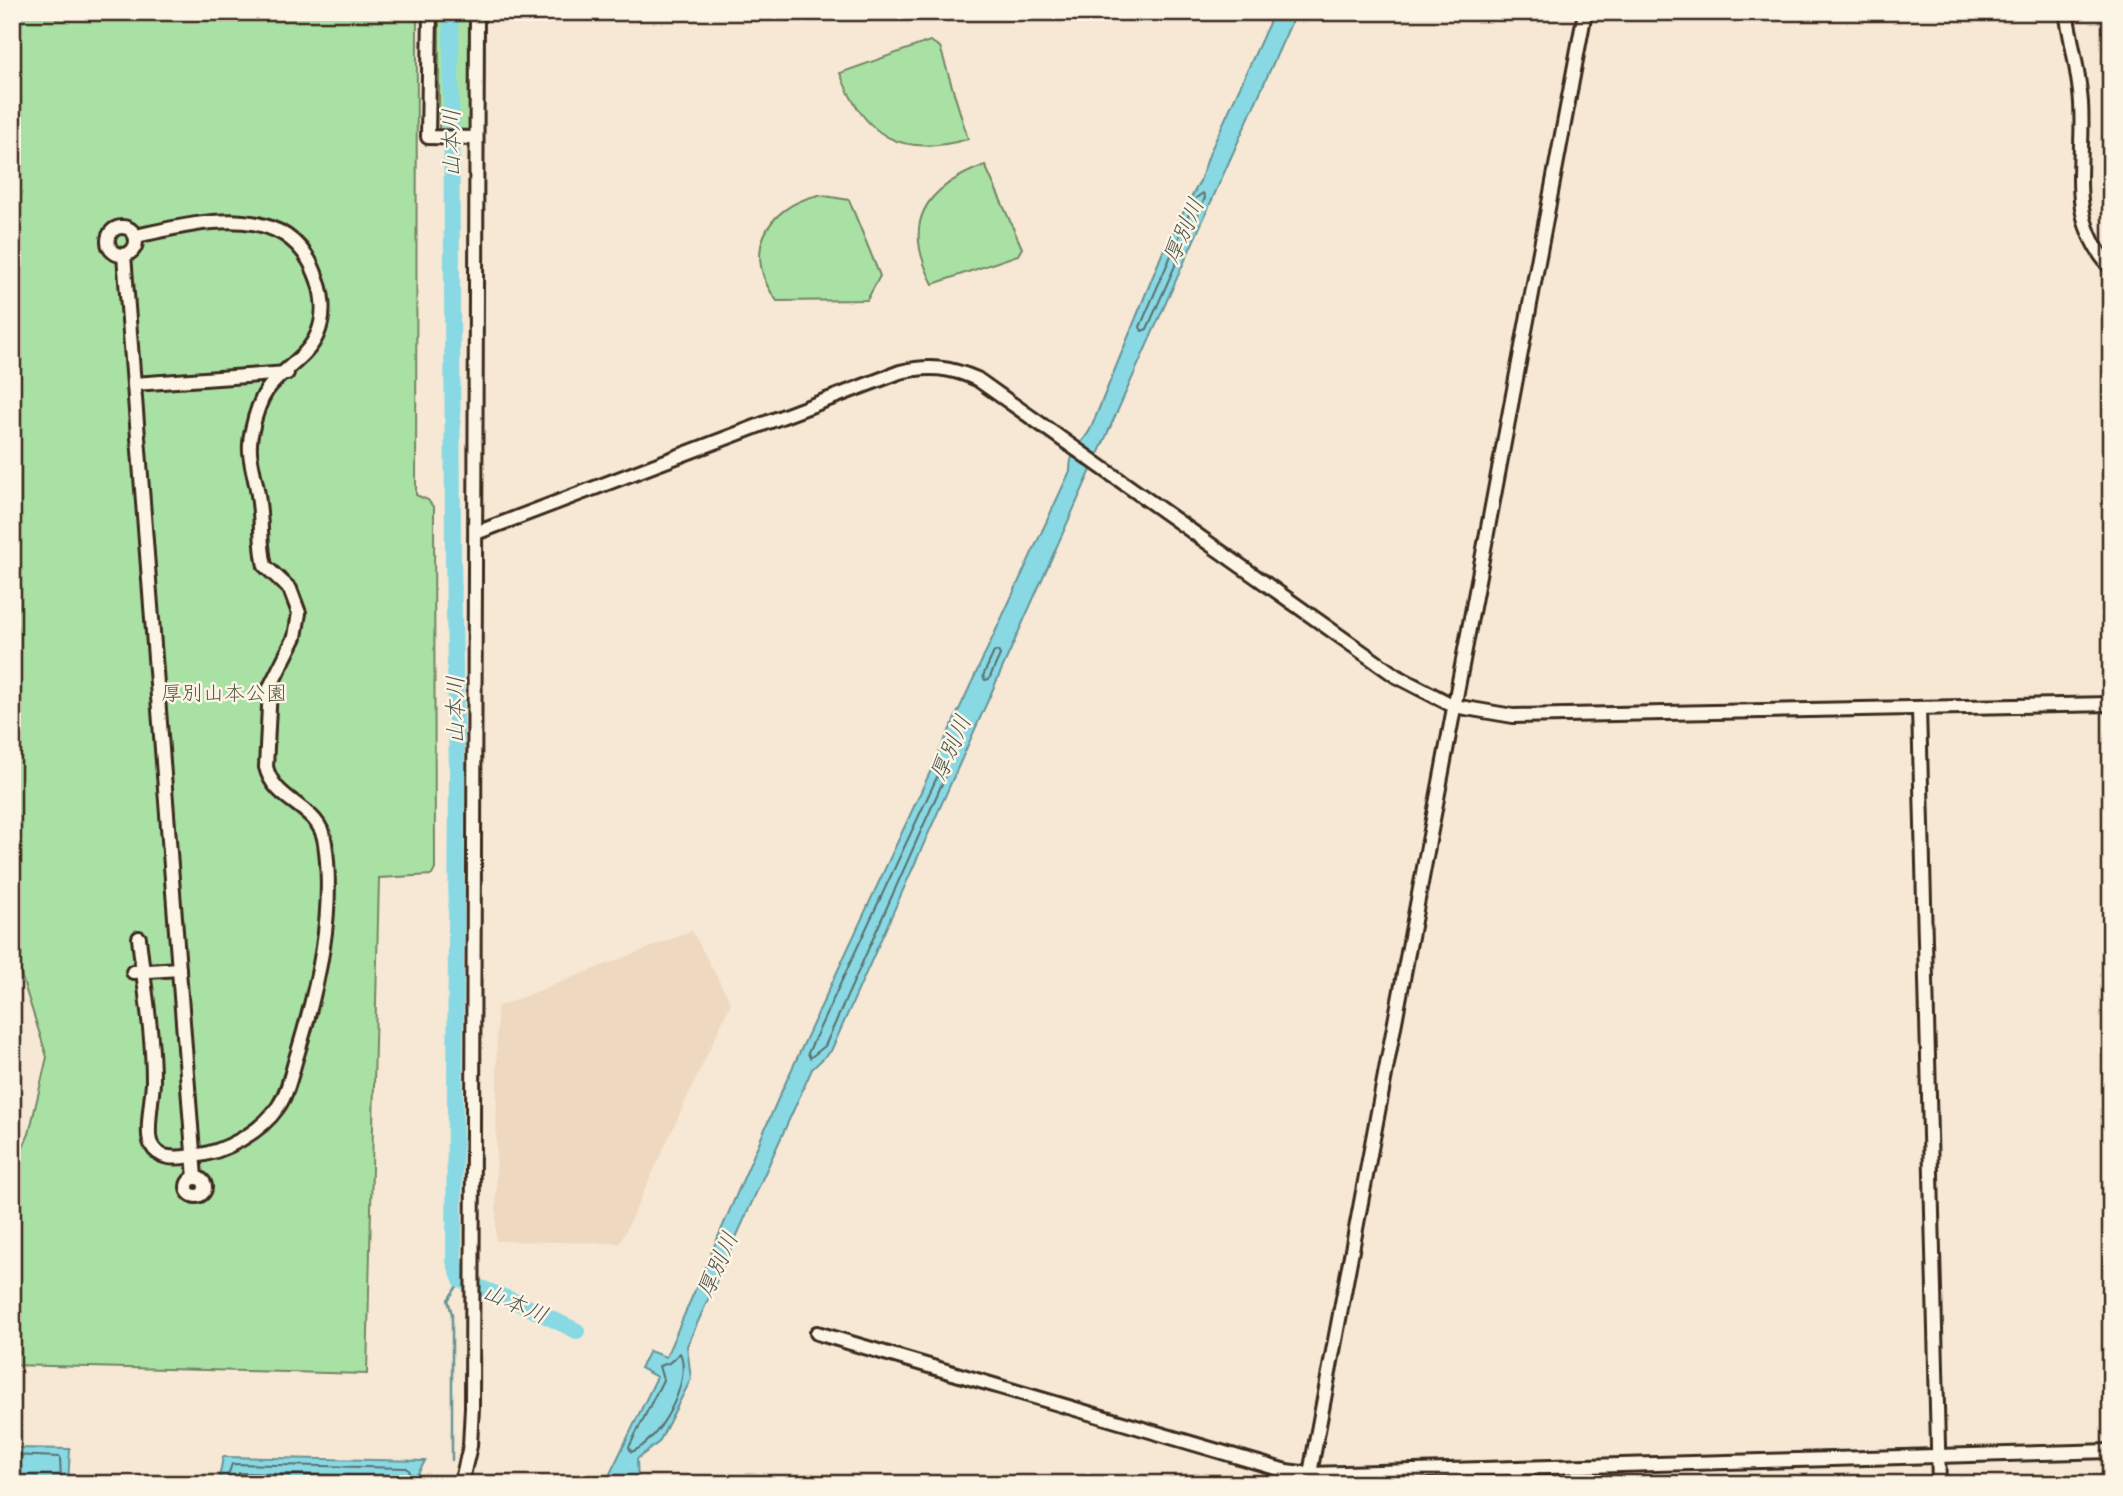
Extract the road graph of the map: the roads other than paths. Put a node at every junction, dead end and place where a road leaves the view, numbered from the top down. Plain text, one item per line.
1 (430, 12) edge
2 (477, 12) edge
3 (1585, 12) edge
4 (2066, 12) edge
5 (476, 138) junction
6 (136, 236) junction
7 (124, 255) junction
8 (2111, 268) edge
9 (289, 373) junction
10 (134, 384) junction
11 (477, 533) junction
12 (2111, 704) edge
13 (1454, 706) junction
14 (1919, 708) junction
15 (139, 938) dead end
16 (179, 969) junction
17 (138, 972) junction
18 (194, 1156) junction
19 (195, 1178) dead end
20 (817, 1333) dead end
21 (2111, 1451) edge
22 (1938, 1455) junction
23 (1309, 1479) edge
24 (461, 1484) edge
25 (1938, 1484) edge

1 - 5 street
2 - 5 street
3 - 13 street
4 - 8 street
5 - 11 street
6 - 7 street
6 - 7 street
6 - 9 street
7 - 10 street
9 - 10 street
9 - 18 street
10 - 16 street
11 - 13 street
11 - 24 street
12 - 14 street
13 - 14 street
13 - 23 street
14 - 22 street
15 - 17 street
16 - 17 street
16 - 18 street
17 - 18 street
18 - 19 street
20 - 23 street
21 - 22 street
22 - 23 street
22 - 25 street

